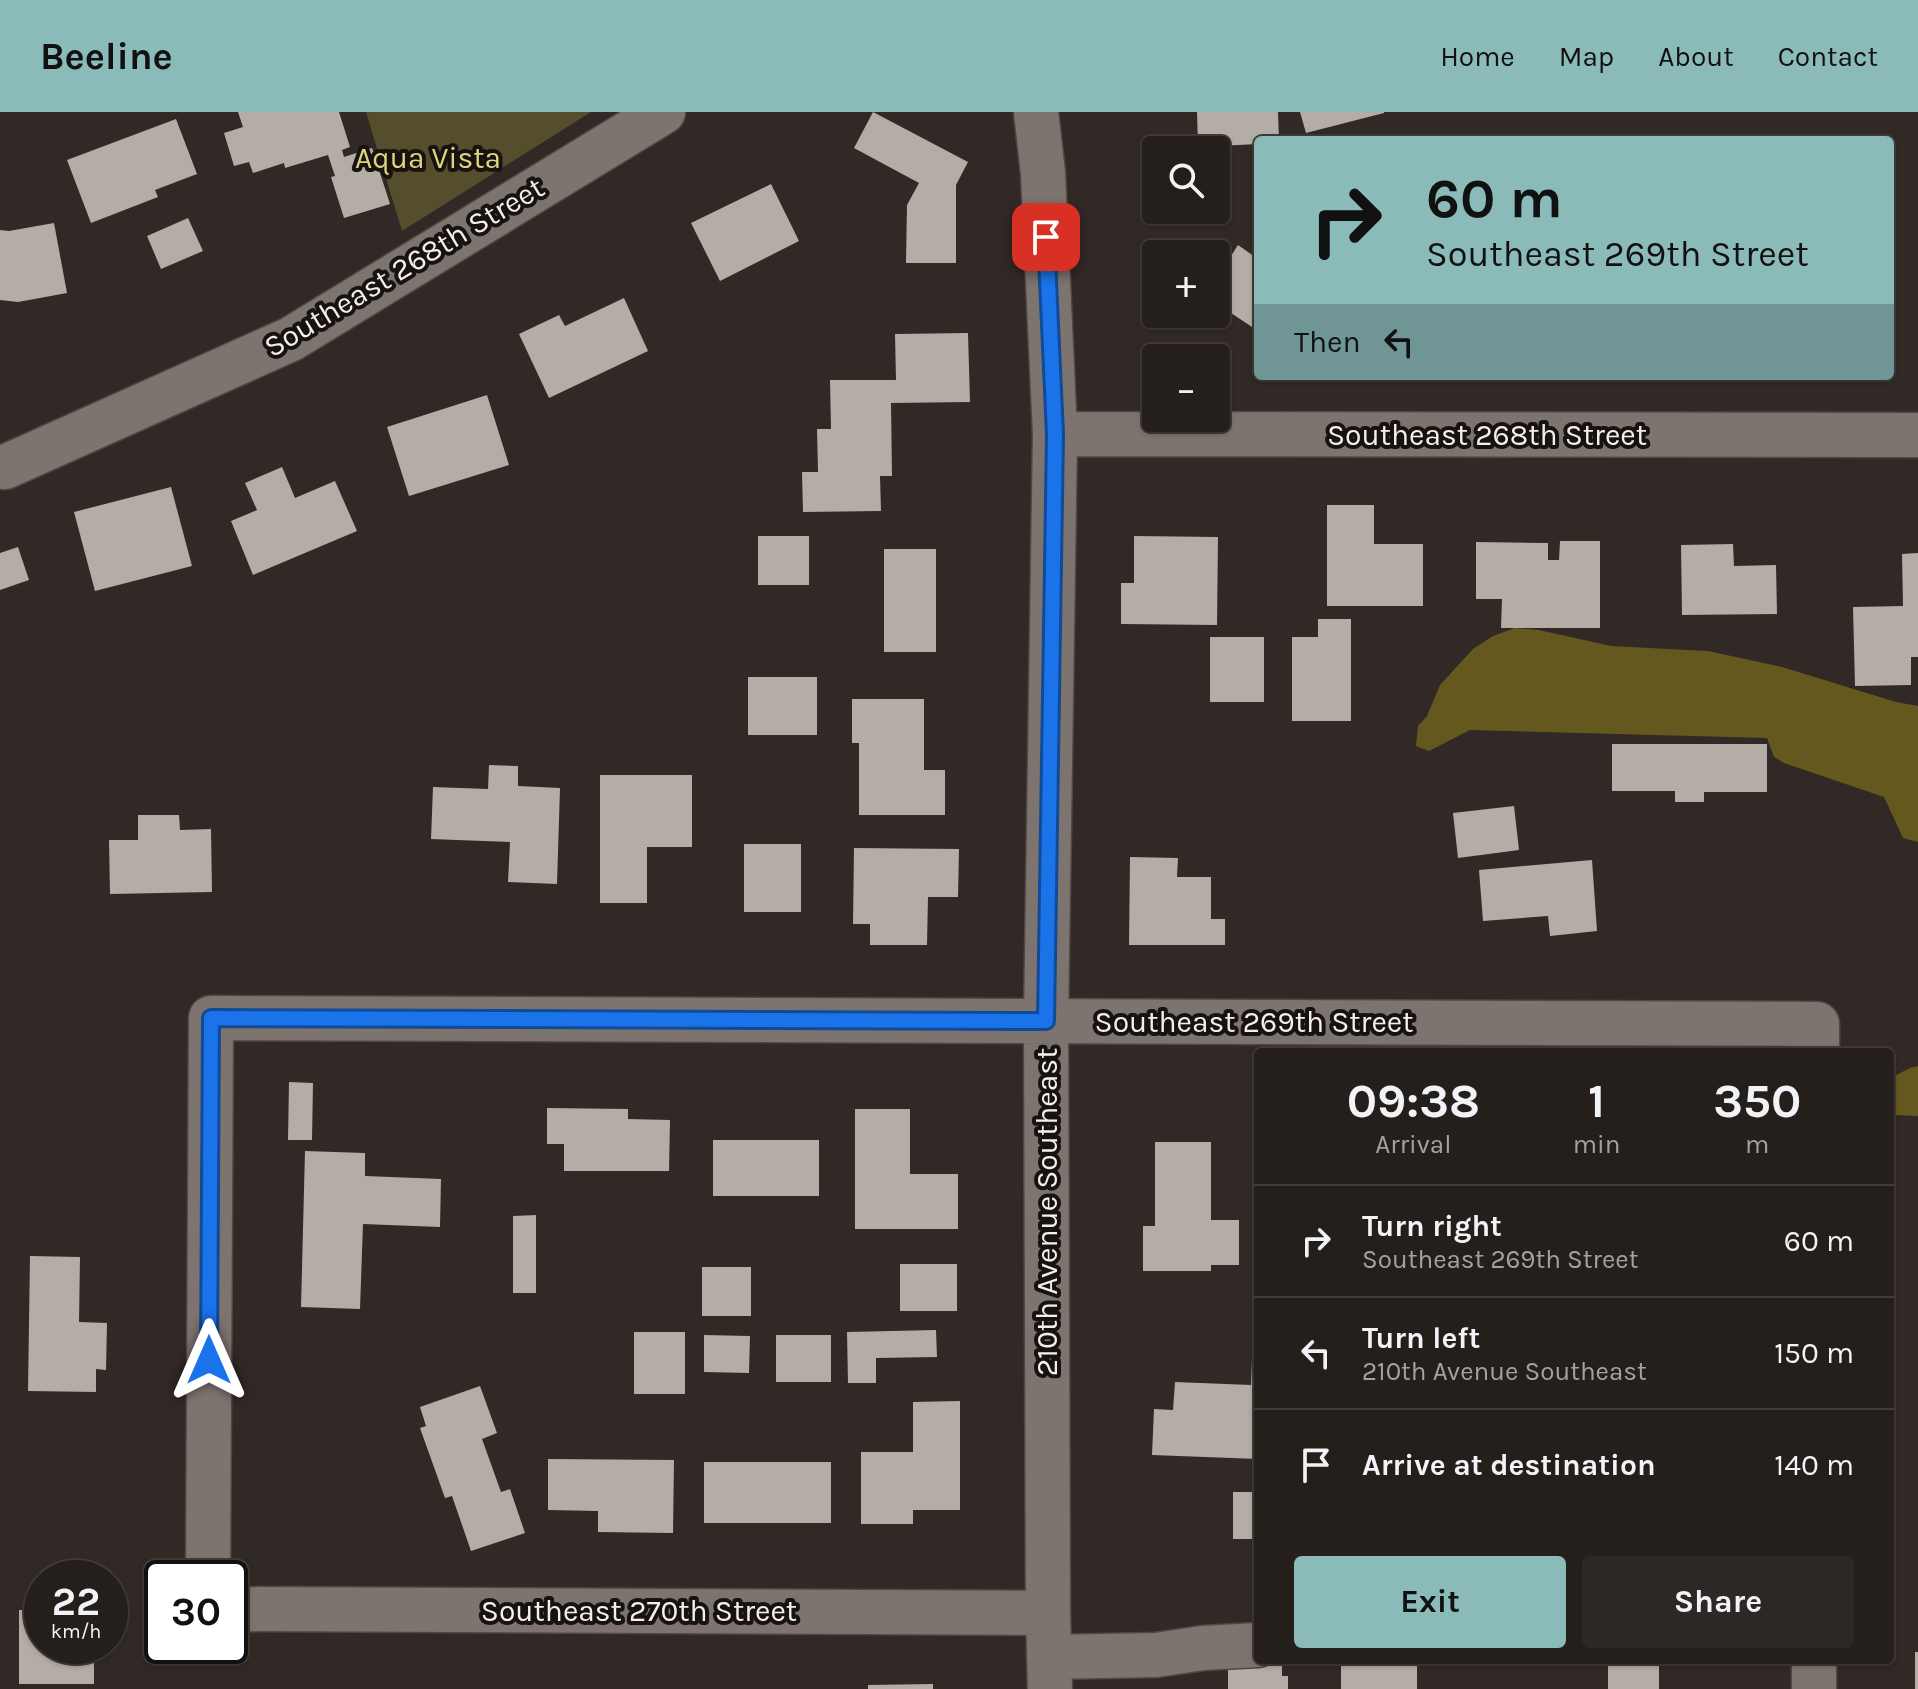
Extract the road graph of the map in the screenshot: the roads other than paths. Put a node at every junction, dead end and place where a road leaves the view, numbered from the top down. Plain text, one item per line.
1 (663, 112) edge
2 (1036, 112) edge
3 (1055, 434) junction
4 (1918, 435) edge
5 (5, 467) dead end
6 (1046, 1021) junction
7 (1817, 1038) edge
8 (208, 1560) edge
9 (248, 1609) edge
10 (1048, 1613) junction
11 (1254, 1645) edge
12 (1814, 1664) edge
13 (1049, 1673) edge
14 (1814, 1689) edge

1 - 5 street, Southeast 268th Street
2 - 3 street, 210th Avenue Southeast
3 - 4 street, Southeast 268th Street
3 - 6 street, 210th Avenue Southeast
6 - 7 street, Southeast 269th Street
6 - 8 street, Southeast 269th Street
6 - 10 street, 210th Avenue Southeast
9 - 10 street, Southeast 270th Street
10 - 13 street, 210th Avenue Southeast
11 - 13 street
12 - 14 street

